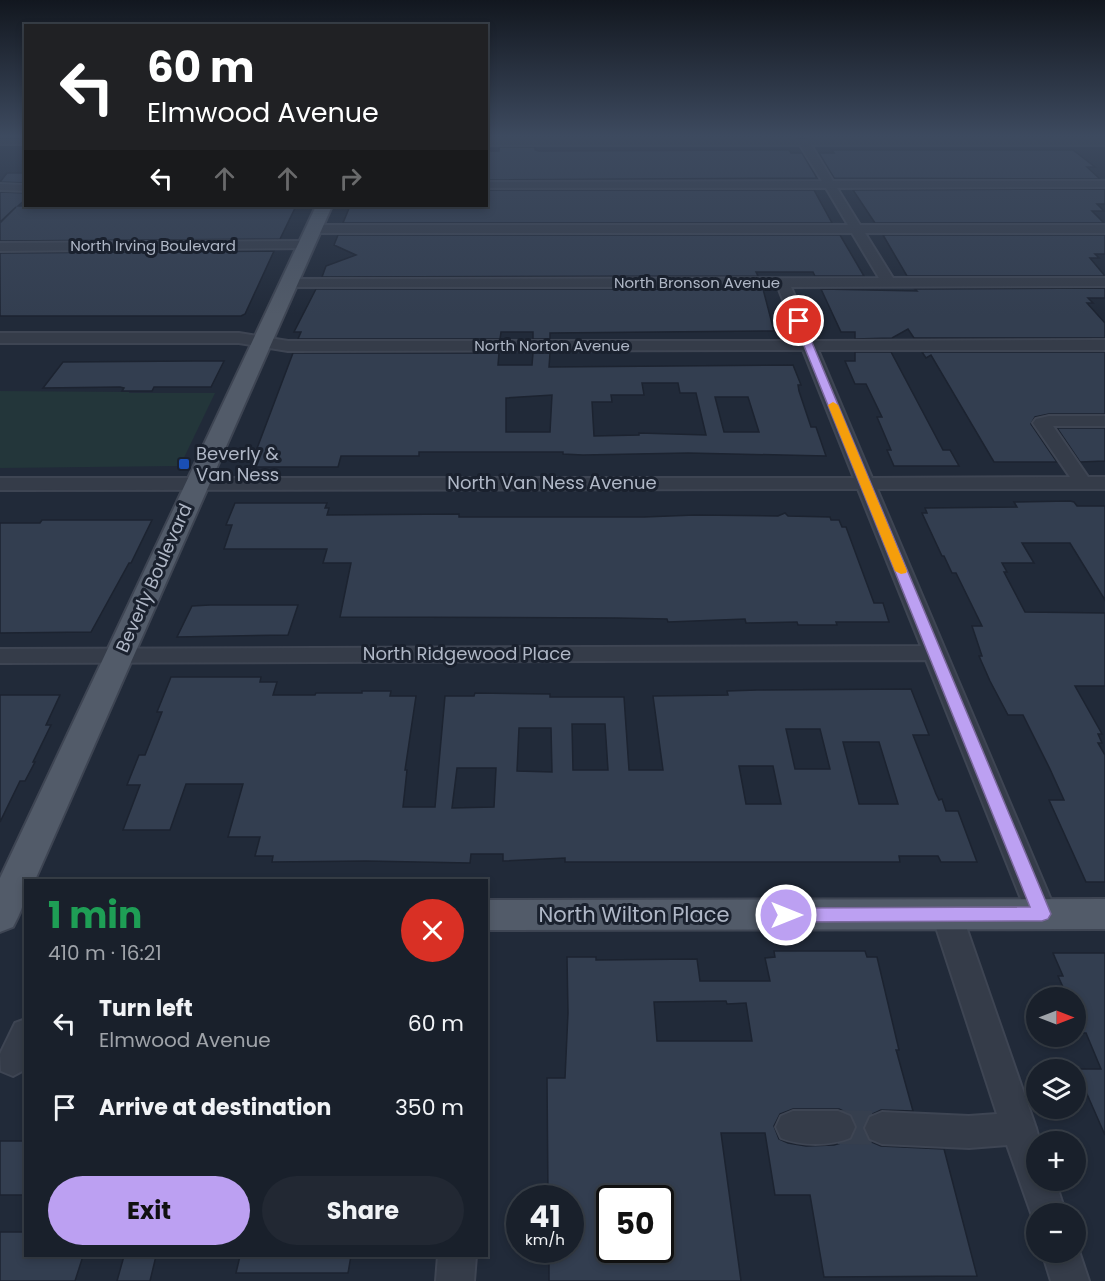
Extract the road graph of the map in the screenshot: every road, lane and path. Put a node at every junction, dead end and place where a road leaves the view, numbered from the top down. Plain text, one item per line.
1 (837, 196) edge
2 (324, 207) edge
3 (857, 229) junction
4 (1105, 229) edge
5 (310, 237) junction
6 (0, 247) edge
7 (1105, 282) edge
8 (289, 283) junction
9 (783, 283) junction
10 (889, 283) junction
11 (0, 338) edge
12 (262, 342) junction
13 (808, 345) junction
14 (1105, 345) edge
15 (1105, 421) edge
16 (865, 483) junction
17 (1083, 483) junction
18 (1105, 483) edge
19 (0, 484) edge
20 (196, 484) junction
21 (935, 653) junction
22 (120, 655) junction
23 (0, 656) edge
24 (8, 908) edge
25 (1042, 914) junction
26 (1105, 914) edge
27 (488, 915) edge
28 (947, 915) junction
29 (793, 1127) dead end
30 (838, 1127) tunnel mouth
31 (882, 1128) tunnel mouth
32 (1019, 1128) junction
33 (1026, 1149) edge
34 (457, 1257) edge
35 (1064, 1263) edge
36 (455, 1281) edge
37 (1070, 1281) edge

1 - 3 street
2 - 5 main road, Beverly Boulevard
3 - 4 street, North Irving Boulevard
3 - 5 street, North Irving Boulevard
3 - 10 street
5 - 6 street, North Irving Boulevard
5 - 8 main road, Beverly Boulevard
7 - 10 street, North Bronson Avenue
8 - 9 street, North Bronson Avenue
8 - 12 main road, Beverly Boulevard
9 - 10 street, North Bronson Avenue
9 - 13 street
11 - 12 street, North Norton Avenue
12 - 13 street, North Norton Avenue
12 - 20 main road, Beverly Boulevard
13 - 14 street, North Norton Avenue
13 - 16 street
15 - 17 street
16 - 17 street, North Van Ness Avenue
16 - 20 street, North Van Ness Avenue
16 - 21 street
17 - 18 street, North Van Ness Avenue
19 - 20 street, North Van Ness Avenue
20 - 22 main road, Beverly Boulevard
21 - 22 street, North Ridgewood Place
21 - 25 street
22 - 23 street, North Ridgewood Place
22 - 24 main road, Beverly Boulevard
25 - 26 main road, North Wilton Place
25 - 28 main road, North Wilton Place
27 - 28 main road, North Wilton Place
28 - 32 street
29 - 30 street
31 - 32 street
32 - 33 street
34 - 36 street
35 - 37 street

